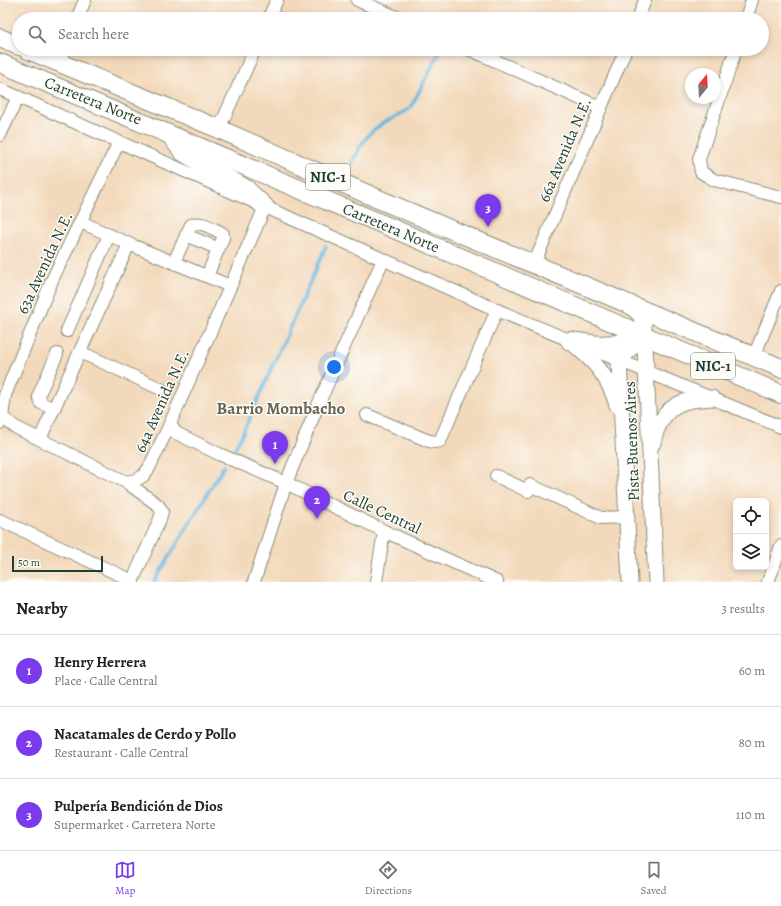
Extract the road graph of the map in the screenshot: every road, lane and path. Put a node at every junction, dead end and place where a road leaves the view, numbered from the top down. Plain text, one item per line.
1 (84, 0) edge
2 (277, 0) edge
3 (357, 0) edge
4 (646, 0) edge
5 (752, 0) edge
6 (80, 12) edge
7 (271, 12) edge
8 (385, 12) edge
9 (641, 12) edge
10 (748, 12) edge
11 (0, 38) edge
12 (12, 43) edge
13 (62, 56) edge
14 (252, 56) edge
15 (486, 56) edge
16 (623, 56) edge
17 (734, 56) edge
18 (0, 63) edge
19 (0, 89) edge
20 (18, 97) junction
21 (602, 108) junction
22 (219, 129) junction
23 (168, 132) junction
24 (0, 135) edge
25 (119, 142) junction
26 (781, 196) edge
27 (264, 207) junction
28 (81, 222) junction
29 (108, 234) junction
30 (186, 235) junction
31 (129, 244) junction
32 (219, 249) junction
33 (383, 260) junction
34 (174, 262) junction
35 (534, 264) junction
36 (207, 276) junction
37 (230, 286) junction
38 (781, 291) edge
39 (629, 304) junction
40 (497, 310) junction
41 (67, 332) dead end
42 (645, 337) junction
43 (570, 341) junction
44 (80, 352) junction
45 (57, 354) dead end
46 (754, 356) junction
47 (619, 361) junction
48 (781, 368) edge
49 (647, 371) junction
50 (781, 386) edge
51 (161, 389) dead end
52 (781, 394) edge
53 (712, 398) junction
54 (54, 409) junction
55 (368, 415) dead end
56 (1, 420) edge
57 (622, 421) junction
58 (170, 424) junction
59 (781, 427) edge
60 (40, 439) junction
61 (650, 460) junction
62 (496, 476) dead end
63 (126, 482) junction
64 (286, 483) junction
65 (652, 501) junction
66 (626, 509) junction
67 (0, 520) edge
68 (384, 531) junction
69 (781, 546) edge
70 (777, 569) edge
71 (132, 581) edge
72 (254, 582) edge
73 (376, 582) edge
74 (497, 582) edge
75 (630, 582) edge
76 (656, 582) edge
77 (768, 582) edge

1 - 6 street
2 - 7 street
3 - 8 street
4 - 9 street
5 - 10 street
11 - 12 highway
13 - 22 highway, Carretera Norte / NIC-1
14 - 22 street
15 - 21 street
16 - 21 street, 66a Avenida N.E.
17 - 26 street
18 - 23 highway, Carretera Norte / NIC-1
19 - 20 street
20 - 24 street
20 - 25 street
21 - 35 street, 66a Avenida N.E.
22 - 35 highway, Carretera Norte / NIC-1
23 - 27 highway
23 - 42 highway, Carretera Norte / NIC-1
25 - 27 street
25 - 28 street, 63a Avenida N.E.
27 - 33 street
27 - 37 street, 64a Avenida N.E.
28 - 29 street
28 - 56 street, 63a Avenida N.E.
29 - 31 street
29 - 41 street
30 - 32 street
30 - 32 street
30 - 34 street
31 - 34 street
31 - 44 street
32 - 36 street
33 - 40 street
33 - 64 street
34 - 36 street
35 - 39 highway, Carretera Norte / NIC-1
36 - 37 street
37 - 58 street, 64a Avenida N.E.
38 - 46 street
39 - 42 main road, Pista Buenos Aires
39 - 46 highway, Carretera Norte / NIC-1
40 - 43 street
40 - 55 street
42 - 43 highway
42 - 47 highway
42 - 49 main road, Pista Buenos Aires
42 - 50 highway
42 - 52 highway, Carretera Norte / NIC-1
43 - 47 street
43 - 57 main road
44 - 51 street
44 - 54 street
45 - 54 street
46 - 48 highway, Carretera Norte / NIC-1
47 - 49 street
47 - 57 main road, Pista Buenos Aires
49 - 53 street
49 - 61 main road, Pista Buenos Aires
53 - 59 street
53 - 61 main road
54 - 60 street
56 - 60 street
57 - 66 main road, Pista Buenos Aires
58 - 63 street, 64a Avenida N.E.
58 - 64 street, Calle Central
60 - 63 street
61 - 65 main road, Pista Buenos Aires
62 - 66 street
63 - 71 street
64 - 68 street, Calle Central
64 - 72 street
65 - 66 main road
65 - 76 main road, Pista Buenos Aires
66 - 75 main road, Pista Buenos Aires
67 - 71 street
68 - 73 street
68 - 74 street, Calle Central
69 - 70 street
70 - 77 street

